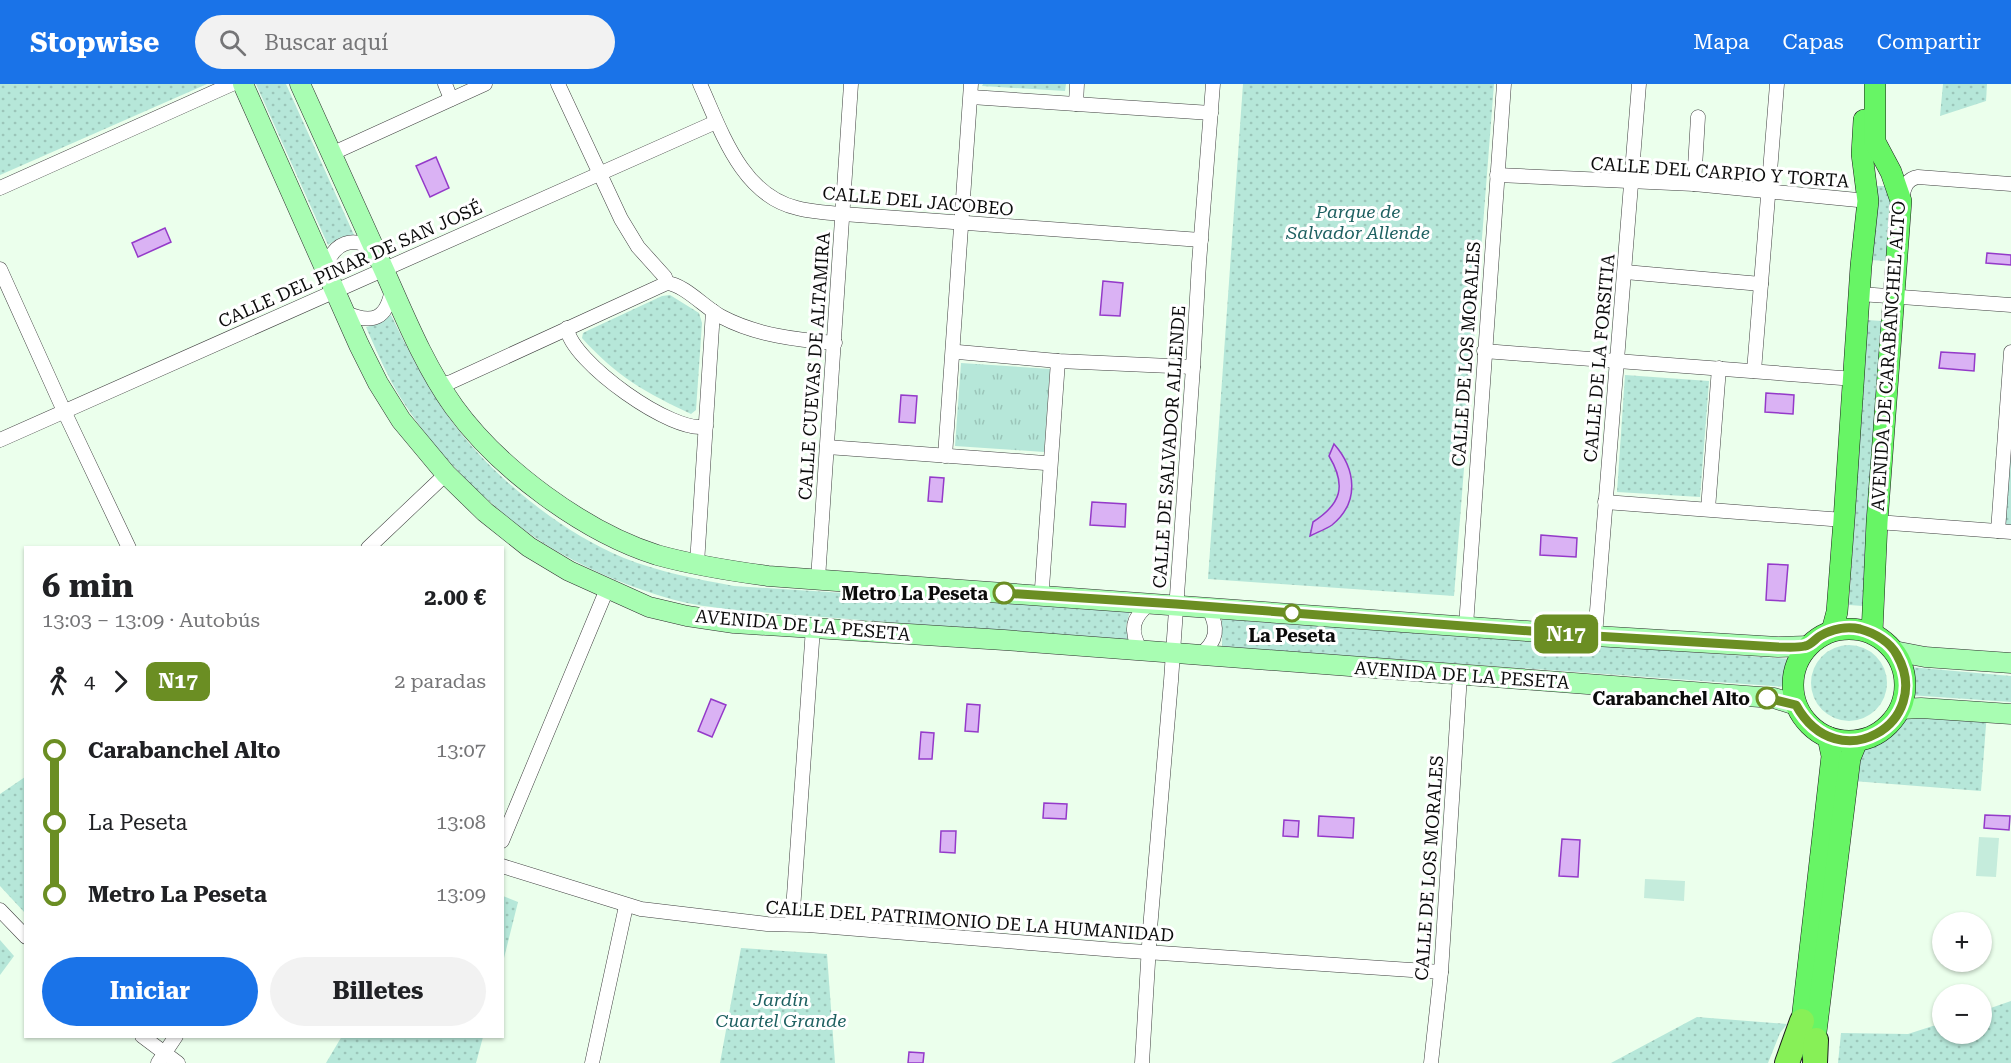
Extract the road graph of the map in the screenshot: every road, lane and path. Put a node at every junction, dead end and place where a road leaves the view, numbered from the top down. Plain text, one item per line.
1 (232, 84) edge
2 (243, 84) edge
3 (300, 84) edge
4 (445, 84) edge
5 (485, 84) edge
6 (558, 84) edge
7 (700, 84) edge
8 (851, 84) edge
9 (1077, 84) edge
10 (1213, 84) edge
11 (1503, 84) edge
12 (1639, 84) edge
13 (1777, 84) edge
14 (1869, 84) edge
15 (1875, 84) edge
16 (971, 90) edge
17 (451, 99) junction
18 (1076, 104) junction
19 (1211, 113) junction
20 (1698, 117) dead end
21 (716, 122) junction
22 (331, 154) junction
23 (598, 174) junction
24 (1497, 175) junction
25 (1632, 181) junction
26 (1694, 184) junction
27 (2011, 184) edge
28 (0, 188) edge
29 (1769, 192) junction
30 (1868, 201) junction
31 (1901, 201) junction
32 (843, 214) junction
33 (962, 223) junction
34 (1201, 240) junction
35 (374, 249) junction
36 (326, 267) junction
37 (383, 268) junction
38 (0, 269) edge
39 (1625, 272) junction
40 (667, 283) junction
41 (1761, 284) junction
42 (392, 289) junction
43 (336, 291) junction
44 (1860, 294) junction
45 (1895, 297) junction
46 (2011, 305) edge
47 (713, 311) junction
48 (346, 314) junction
49 (567, 328) junction
50 (835, 343) junction
51 (1484, 351) junction
52 (2011, 352) edge
53 (953, 354) junction
54 (1058, 361) junction
55 (1616, 361) junction
56 (1193, 367) junction
57 (1719, 368) junction
58 (1754, 371) junction
59 (1855, 378) junction
60 (440, 385) junction
61 (64, 411) junction
62 (706, 426) junction
63 (2008, 426) edge
64 (0, 440) edge
65 (827, 447) junction
66 (945, 456) junction
67 (1050, 462) junction
68 (446, 474) junction
69 (1605, 502) junction
70 (1708, 509) junction
71 (1844, 520) junction
72 (1877, 522) junction
73 (2005, 532) edge
74 (128, 546) edge
75 (370, 546) edge
76 (697, 564) junction
77 (818, 579) junction
78 (608, 588) junction
79 (1043, 596) junction
80 (1150, 603) junction
81 (1176, 604) junction
82 (1208, 607) junction
83 (1466, 626) junction
84 (813, 628) junction
85 (1832, 631) junction
86 (1872, 633) junction
87 (1595, 636) junction
88 (1808, 646) junction
89 (1141, 651) junction
90 (1894, 651) junction
91 (1172, 654) junction
92 (1199, 656) junction
93 (2011, 663) edge
94 (1460, 675) junction
95 (1796, 705) junction
96 (1901, 708) junction
97 (2011, 714) edge
98 (1828, 737) junction
99 (1857, 741) junction
100 (504, 837) edge
101 (504, 867) edge
102 (626, 906) junction
103 (0, 910) edge
104 (792, 924) junction
105 (24, 935) edge
106 (1149, 952) junction
107 (1441, 972) junction
108 (144, 1038) edge
109 (175, 1038) edge
110 (1811, 1047) edge
111 (161, 1058) edge
112 (178, 1063) edge
113 (592, 1063) edge
114 (1142, 1063) edge
115 (1431, 1063) edge
116 (1786, 1063) edge
117 (1797, 1063) edge

1 - 28 street
2 - 36 street, AVENIDA DE LA PESETA
3 - 22 street
4 - 17 street
5 - 17 street
6 - 23 street
7 - 21 street, CALLE DEL JACOBEO
8 - 32 street, CALLE CUEVAS DE ALTAMIRA
9 - 18 street
10 - 19 street, CALLE DE SALVADOR ALLENDE
11 - 24 street, CALLE DE LOS MORALES
12 - 25 street, CALLE DE LA FORSITIA
13 - 29 street
14 - 30 main road, AVENIDA DE CARABANCHEL ALTO
15 - 31 main road, AVENIDA DE CARABANCHEL ALTO
16 - 18 street
16 - 33 street
17 - 22 street
18 - 19 street
19 - 34 street, CALLE DE SALVADOR ALLENDE
20 - 26 street
21 - 23 street, CALLE DEL PINAR DE SAN JOSÉ
21 - 32 street, CALLE DEL JACOBEO
22 - 35 street
23 - 37 street, CALLE DEL PINAR DE SAN JOSÉ
23 - 40 street
24 - 25 street, CALLE DEL CARPIO Y TORTA
24 - 51 street, CALLE DE LOS MORALES
25 - 26 street, CALLE DEL CARPIO Y TORTA
25 - 39 street, CALLE DE LA FORSITIA
26 - 29 street, CALLE DEL CARPIO Y TORTA
27 - 31 street
29 - 30 street, CALLE DEL CARPIO Y TORTA
29 - 41 street
30 - 44 main road, AVENIDA DE CARABANCHEL ALTO
31 - 45 main road, AVENIDA DE CARABANCHEL ALTO
32 - 33 street, CALLE DEL JACOBEO
32 - 50 street, CALLE CUEVAS DE ALTAMIRA
33 - 34 street, CALLE DEL JACOBEO
33 - 53 street
34 - 56 street, CALLE DE SALVADOR ALLENDE
35 - 36 street
35 - 37 street
36 - 43 street, AVENIDA DE LA PESETA
37 - 42 street
37 - 43 street, CALLE DEL PINAR DE SAN JOSÉ
38 - 61 street
39 - 41 street
39 - 55 street, CALLE DE LA FORSITIA
40 - 47 street
40 - 49 street
41 - 58 street
42 - 48 street
42 - 60 street
43 - 48 street, AVENIDA DE LA PESETA
43 - 61 street, CALLE DEL PINAR DE SAN JOSÉ
44 - 45 street
44 - 59 main road, AVENIDA DE CARABANCHEL ALTO
45 - 46 street
45 - 72 main road, AVENIDA DE CARABANCHEL ALTO
47 - 50 street
47 - 62 street
48 - 68 street, AVENIDA DE LA PESETA
49 - 60 street
49 - 62 street
50 - 65 street, CALLE CUEVAS DE ALTAMIRA
51 - 55 street
51 - 83 street, CALLE DE LOS MORALES
52 - 63 street
53 - 54 street
53 - 66 street
54 - 56 street
54 - 67 street
55 - 57 street
55 - 69 street, CALLE DE LA FORSITIA
56 - 81 street, CALLE DE SALVADOR ALLENDE
57 - 58 street
57 - 70 street
58 - 59 street
59 - 71 main road, AVENIDA DE CARABANCHEL ALTO
60 - 76 street
61 - 64 street, CALLE DEL PINAR DE SAN JOSÉ
61 - 74 street
62 - 76 street
63 - 73 street
65 - 66 street
65 - 77 street, CALLE CUEVAS DE ALTAMIRA
66 - 67 street
67 - 79 street
68 - 75 street
68 - 78 street, AVENIDA DE LA PESETA
69 - 70 street
69 - 87 street, CALLE DE LA FORSITIA
70 - 71 street
71 - 85 main road, AVENIDA DE CARABANCHEL ALTO
72 - 73 street
72 - 86 main road, AVENIDA DE CARABANCHEL ALTO
76 - 77 street
77 - 79 street
78 - 84 street, AVENIDA DE LA PESETA
78 - 100 street
79 - 80 street
80 - 81 street
80 - 89 street
81 - 82 street
81 - 91 street, CALLE DE SALVADOR ALLENDE
82 - 83 street
82 - 92 street
83 - 87 street
84 - 89 street, AVENIDA DE LA PESETA
84 - 104 street
85 - 86 main road
85 - 88 main road
86 - 90 main road
87 - 88 street
88 - 95 main road
89 - 91 street, AVENIDA DE LA PESETA
90 - 93 street
90 - 96 main road
91 - 92 street, AVENIDA DE LA PESETA
91 - 106 street, CALLE DE SALVADOR ALLENDE
92 - 94 street, AVENIDA DE LA PESETA
94 - 95 street, AVENIDA DE LA PESETA
94 - 107 street, CALLE DE LOS MORALES
95 - 98 main road
96 - 97 street
96 - 99 main road
98 - 99 main road
98 - 110 main road
99 - 110 main road
101 - 102 street, CALLE DEL PATRIMONIO DE LA HUMANIDAD
102 - 104 street, CALLE DEL PATRIMONIO DE LA HUMANIDAD
102 - 113 street
103 - 105 street
104 - 106 street, CALLE DEL PATRIMONIO DE LA HUMANIDAD
106 - 107 street, CALLE DEL PATRIMONIO DE LA HUMANIDAD
106 - 114 street, CALLE DE SALVADOR ALLENDE
107 - 115 street, CALLE DE LOS MORALES
108 - 111 street
109 - 111 street
110 - 116 highway
110 - 117 main road
111 - 112 street

